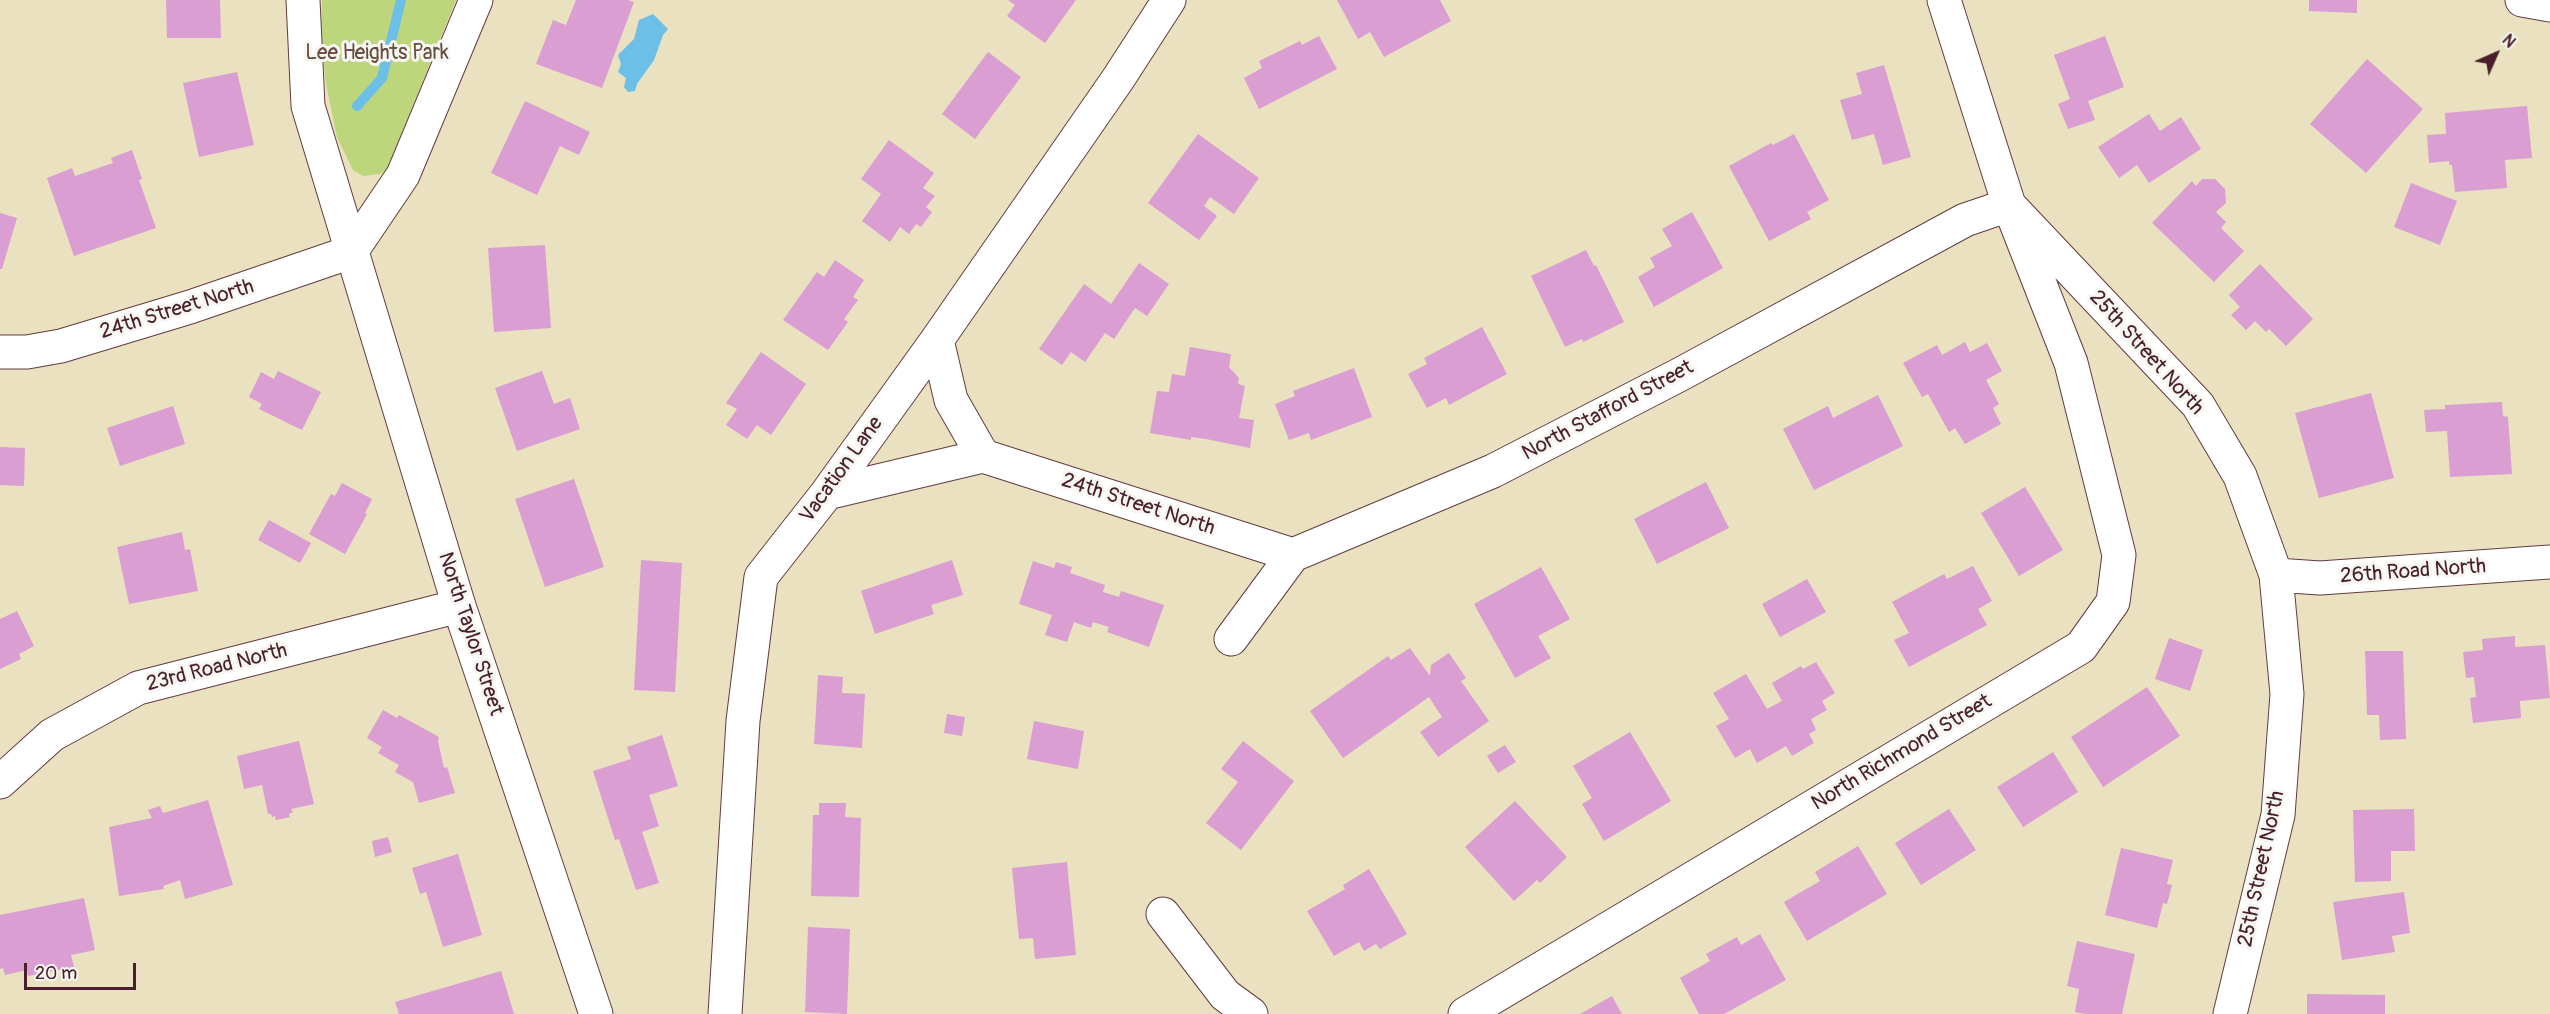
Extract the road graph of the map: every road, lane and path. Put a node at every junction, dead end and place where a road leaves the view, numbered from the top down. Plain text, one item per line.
1 (303, 0) edge
2 (476, 0) edge
3 (1169, 0) edge
4 (1944, 0) edge
5 (2522, 0) edge
6 (2550, 5) edge
7 (2009, 205) junction
8 (351, 252) junction
9 (937, 340) junction
10 (0, 352) edge
11 (2071, 363) joint
12 (983, 456) junction
13 (827, 493) junction
14 (1293, 555) junction
15 (2550, 562) edge
16 (2276, 576) junction
17 (459, 606) junction
18 (1231, 639) dead end
19 (0, 782) edge
20 (1163, 914) dead end
21 (596, 1014) edge
22 (725, 1014) edge
23 (1251, 1014) edge
24 (1465, 1014) edge
25 (2230, 1014) edge

1 - 8 street, North Taylor Street
2 - 8 street
3 - 9 street, Vacation Lane
4 - 7 street, 25th Street North
5 - 6 street
7 - 11 street, 25th Street North
7 - 14 street, North Stafford Street
7 - 16 street, 25th Street North
8 - 10 street, 24th Street North
8 - 17 street, North Taylor Street
9 - 12 street
9 - 13 street, Vacation Lane
11 - 24 street, North Richmond Street
12 - 13 street
12 - 14 street, 24th Street North
13 - 22 street, Vacation Lane
14 - 18 street
15 - 16 street, 26th Road North
16 - 25 street, 25th Street North
17 - 19 street, 23rd Road North
17 - 21 street, North Taylor Street
20 - 23 street

